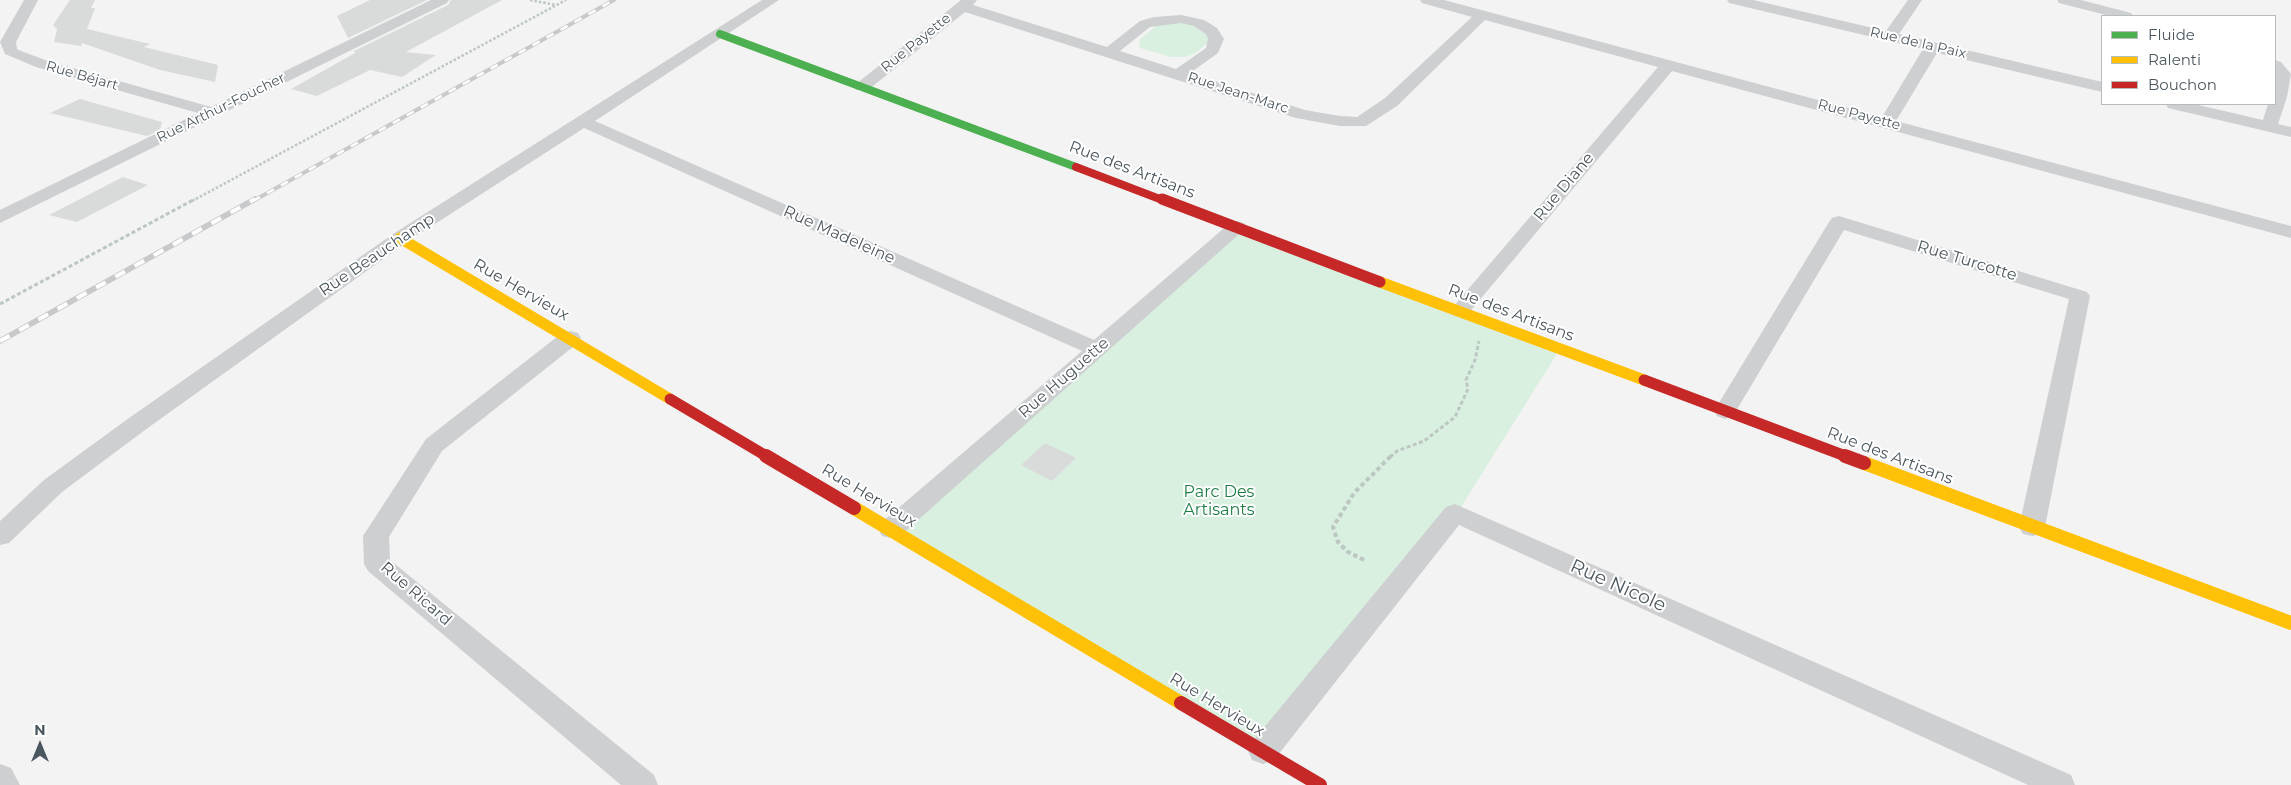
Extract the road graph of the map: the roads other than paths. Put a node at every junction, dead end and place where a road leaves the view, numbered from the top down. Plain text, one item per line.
1 (31, 0) edge
2 (442, 0) edge
3 (772, 0) edge
4 (1427, 0) edge
5 (1734, 0) edge
6 (1915, 0) edge
7 (2064, 0) edge
8 (966, 3) edge
9 (1482, 14) junction
10 (2122, 15) edge
11 (720, 34) junction
12 (1890, 37) junction
13 (1933, 46) junction
14 (1110, 52) junction
15 (1669, 64) junction
16 (2276, 66) edge
17 (1179, 74) junction
18 (862, 87) junction
19 (2101, 87) edge
20 (2178, 105) edge
21 (211, 112) junction
22 (582, 121) junction
23 (1887, 122) junction
24 (2269, 126) junction
25 (2291, 132) edge
26 (0, 217) edge
27 (1237, 227) junction
28 (2291, 232) edge
29 (400, 238) junction
30 (1460, 311) junction
31 (570, 338) junction
32 (1097, 349) junction
33 (1725, 411) junction
34 (2032, 527) junction
35 (891, 528) junction
36 (0, 536) edge
37 (2291, 624) edge
38 (1263, 751) junction
39 (0, 777) edge
40 (6, 785) edge
41 (643, 785) edge
42 (1320, 785) edge
43 (2060, 785) edge

1 - 21 street, Rue Béjart
2 - 21 street, Rue Arthur-Foucher
3 - 11 street, Rue Beauchamp
4 - 9 street, Rue Payette
5 - 12 street, Rue de la Paix
6 - 12 street
7 - 10 street
8 - 14 street, Rue Jean-Marc
8 - 18 street, Rue Payette
9 - 15 street, Rue Payette
9 - 17 street, Rue Jean-Marc
11 - 18 street, Rue des Artisans
11 - 22 street, Rue Beauchamp
12 - 13 street, Rue de la Paix
13 - 19 street, Rue de la Paix
13 - 23 street
14 - 17 street, Rue Jean-Marc
14 - 17 street
15 - 23 street, Rue Payette
15 - 30 street, Rue Diane
16 - 24 street
18 - 27 street, Rue des Artisans
20 - 24 street
21 - 26 street, Rue Arthur-Foucher
22 - 29 street, Rue Beauchamp
22 - 32 street, Rue Madeleine
23 - 28 street, Rue Payette
24 - 25 street
27 - 30 street, Rue des Artisans
27 - 32 street, Rue Huguette
29 - 31 street, Rue Hervieux
29 - 36 street, Rue Beauchamp
30 - 33 street, Rue des Artisans
31 - 35 street, Rue Hervieux
31 - 41 street, Rue Ricard
32 - 35 street, Rue Huguette
33 - 34 street, Rue des Artisans
33 - 34 street, Rue Turcotte
34 - 37 street, Rue des Artisans
35 - 38 street, Rue Hervieux
38 - 42 street, Rue Hervieux
38 - 43 street, Rue Nicole
39 - 40 street

